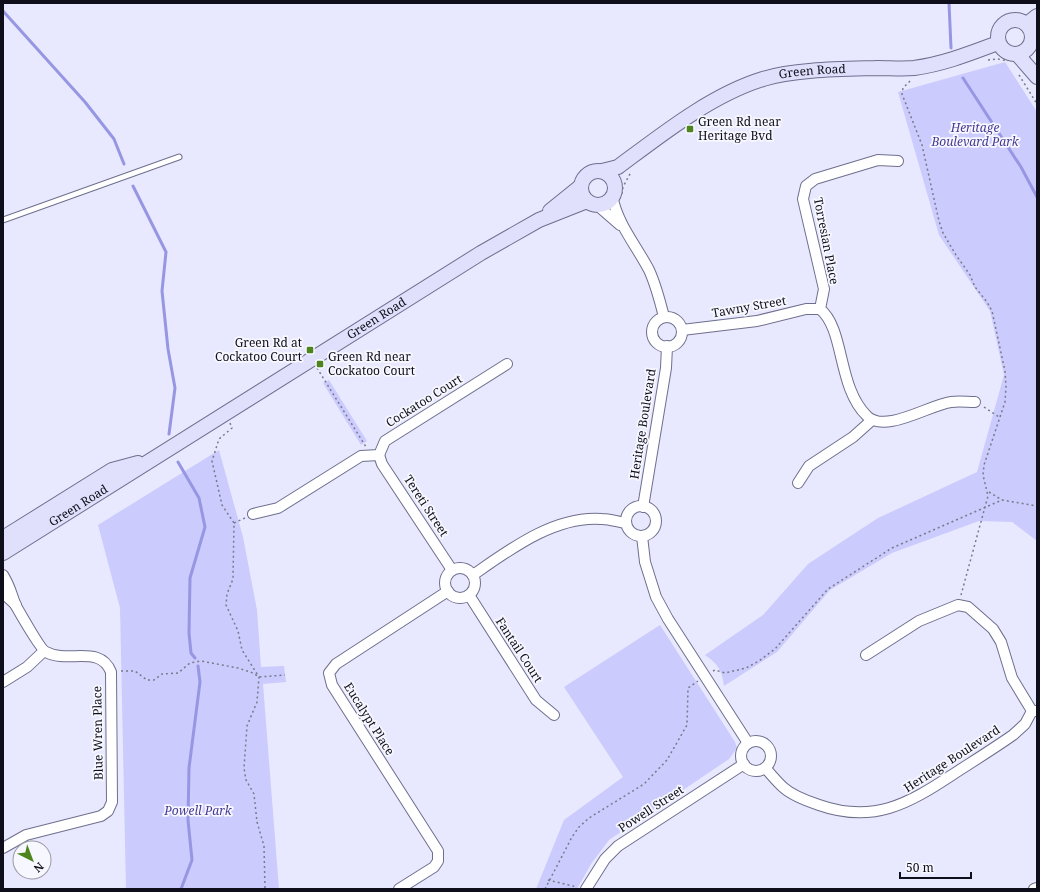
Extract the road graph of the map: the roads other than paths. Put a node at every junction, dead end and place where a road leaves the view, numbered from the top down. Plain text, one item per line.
1 (1032, 20) edge
2 (998, 43) junction
3 (1034, 46) edge
4 (1013, 58) junction
5 (1037, 76) edge
6 (642, 149) junction
7 (179, 157) dead end
8 (898, 161) dead end
9 (602, 171) junction
10 (581, 186) junction
11 (616, 194) junction
12 (592, 203) junction
13 (3, 220) edge
14 (539, 220) junction
15 (623, 228) junction
16 (820, 309) junction
17 (664, 317) junction
18 (682, 330) junction
19 (667, 346) junction
20 (507, 364) dead end
21 (975, 402) road end
22 (872, 420) junction
23 (379, 455) junction
24 (154, 458) junction
25 (798, 483) dead end
26 (643, 506) junction
27 (253, 514) road end
28 (626, 523) junction
29 (5, 535) edge
30 (642, 536) junction
31 (3, 553) edge
32 (452, 570) junction
33 (3, 575) edge
34 (473, 575) junction
35 (448, 592) junction
36 (3, 593) edge
37 (469, 595) junction
38 (16, 605) junction
39 (44, 651) junction
40 (866, 655) dead end
41 (3, 682) edge
42 (1034, 711) edge
43 (554, 715) dead end
44 (748, 743) junction
45 (744, 764) junction
46 (765, 768) junction
47 (3, 848) edge
48 (583, 888) edge
49 (399, 889) edge

1 - 2 street
1 - 3 street
2 - 4 street
2 - 6 street, Green Road
3 - 4 street
4 - 5 street
6 - 9 street, Green Road
6 - 11 street, Green Road
7 - 13 lane
8 - 16 street, Torresian Place
9 - 10 street
9 - 11 street
10 - 12 street
10 - 14 street, Green Road
11 - 12 street
11 - 15 street
12 - 14 street, Green Road
12 - 15 street
14 - 24 street, Green Road
15 - 17 street
16 - 18 street, Tawny Street
16 - 22 street
17 - 18 street
17 - 19 street
18 - 19 street
19 - 26 street, Heritage Boulevard
20 - 23 street, Cockatoo Court
21 - 22 street
22 - 25 street
23 - 27 street
23 - 32 street, Tereti Street
24 - 29 street, Green Road
24 - 31 street, Green Road
26 - 28 street
26 - 30 street
28 - 30 street
28 - 34 street
30 - 44 street
32 - 34 street
32 - 35 street
33 - 38 street
34 - 37 street
35 - 37 street
35 - 49 street, Eucalypt Place
36 - 38 street
37 - 43 street, Fantail Court
38 - 39 street
39 - 41 street
39 - 47 street, Blue Wren Place
40 - 42 street
42 - 46 street, Heritage Boulevard
44 - 45 street
44 - 46 street
45 - 46 street
45 - 48 street, Powell Street

